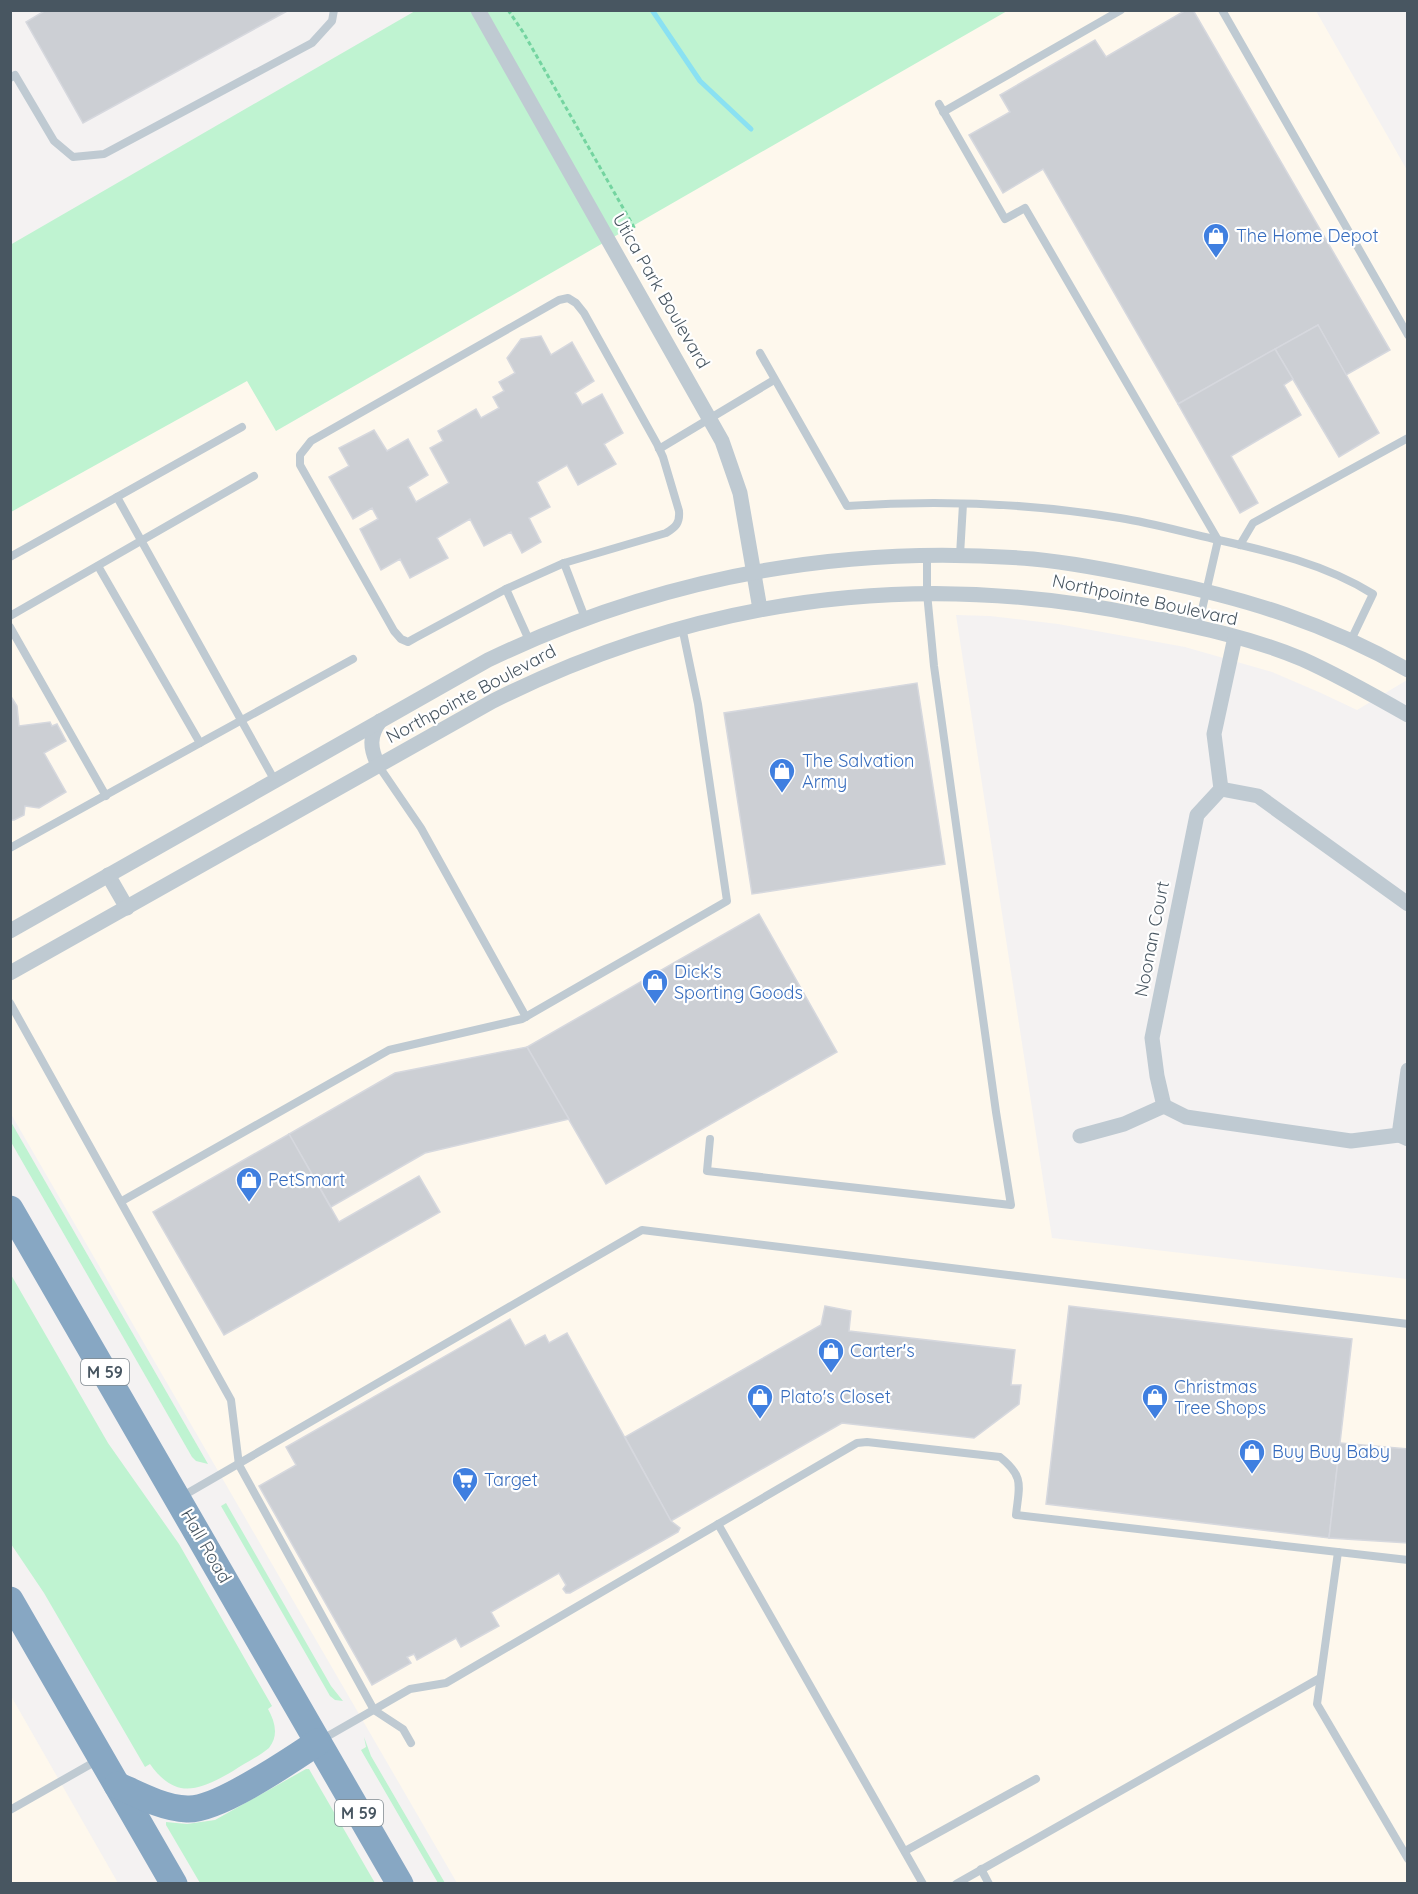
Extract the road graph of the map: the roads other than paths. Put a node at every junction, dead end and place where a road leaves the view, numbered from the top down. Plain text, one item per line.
1 (334, 10) edge
2 (478, 10) edge
3 (1121, 10) edge
4 (1222, 10) edge
5 (10, 78) edge
6 (939, 104) dead end
7 (944, 112) junction
8 (1407, 335) edge
9 (760, 353) dead end
10 (774, 380) junction
11 (710, 418) junction
12 (242, 428) dead end
13 (1407, 438) edge
14 (659, 449) junction
15 (254, 476) dead end
16 (117, 497) junction
17 (963, 504) junction
18 (142, 540) junction
19 (1218, 540) junction
20 (1240, 545) junction
21 (927, 555) junction
22 (960, 555) junction
23 (10, 557) edge
24 (564, 563) junction
25 (98, 566) junction
26 (754, 572) junction
27 (506, 589) junction
28 (1206, 590) junction
29 (927, 593) junction
30 (760, 609) junction
31 (10, 616) edge
32 (585, 618) junction
33 (10, 627) edge
34 (682, 627) junction
35 (1197, 627) junction
36 (1235, 637) junction
37 (530, 640) junction
38 (1351, 640) junction
39 (353, 659) dead end
40 (1407, 670) edge
41 (1407, 715) edge
42 (240, 720) junction
43 (380, 721) junction
44 (200, 743) junction
45 (378, 765) junction
46 (275, 781) junction
47 (1221, 789) junction
48 (106, 796) junction
49 (10, 848) edge
50 (108, 875) junction
51 (1407, 904) edge
52 (127, 908) junction
53 (10, 931) edge
54 (10, 973) edge
55 (10, 1004) edge
56 (526, 1017) junction
57 (1407, 1070) edge
58 (1164, 1106) junction
59 (1080, 1136) dead end
60 (1403, 1137) edge
61 (710, 1139) dead end
62 (122, 1201) junction
63 (10, 1209) edge
64 (21, 1243) edge
65 (1407, 1324) edge
66 (239, 1465) junction
67 (178, 1499) junction
68 (718, 1524) junction
69 (1338, 1552) junction
70 (1407, 1560) edge
71 (10, 1600) edge
72 (1320, 1678) junction
73 (374, 1710) junction
74 (318, 1742) junction
75 (411, 1743) dead end
76 (102, 1758) junction
77 (1036, 1779) dead end
78 (117, 1785) junction
79 (10, 1810) edge
80 (905, 1851) junction
81 (1407, 1859) edge
82 (981, 1869) junction
83 (174, 1884) edge
84 (400, 1884) edge
85 (923, 1884) edge
86 (956, 1884) edge
87 (989, 1884) edge

1 - 5 lane
2 - 11 street, Utica Park Boulevard
3 - 7 lane
4 - 8 lane
6 - 7 lane
7 - 19 lane
9 - 10 lane
10 - 11 lane
10 - 17 lane
11 - 14 lane
11 - 26 street, Utica Park Boulevard
12 - 16 lane
13 - 20 lane
14 - 24 lane
14 - 27 lane
15 - 18 lane
16 - 18 lane
16 - 23 lane
17 - 19 lane
17 - 22 lane
18 - 25 lane
18 - 42 lane
19 - 20 lane
19 - 28 lane
20 - 38 lane
21 - 22 street, Northpointe Boulevard
21 - 26 street, Northpointe Boulevard
21 - 29 lane
22 - 28 street, Northpointe Boulevard
24 - 27 lane
24 - 32 lane
25 - 31 lane
25 - 44 lane
26 - 30 street, Utica Park Boulevard
26 - 32 street, Northpointe Boulevard
27 - 37 lane
28 - 35 lane
28 - 38 street, Northpointe Boulevard
29 - 30 street, Northpointe Boulevard
29 - 35 street, Northpointe Boulevard
29 - 61 lane
30 - 34 street, Northpointe Boulevard
32 - 37 street, Northpointe Boulevard
33 - 48 lane
34 - 45 street, Northpointe Boulevard
34 - 56 lane
35 - 36 street, Northpointe Boulevard
36 - 41 street, Northpointe Boulevard
36 - 47 street
37 - 43 street, Northpointe Boulevard
38 - 40 street, Northpointe Boulevard
39 - 42 lane
42 - 44 lane
42 - 46 lane
43 - 45 street
43 - 46 street, Northpointe Boulevard
44 - 48 lane
45 - 52 street, Northpointe Boulevard
45 - 56 lane
46 - 50 street, Northpointe Boulevard
47 - 51 street
47 - 58 street, Noonan Court
48 - 49 lane
50 - 52 street
50 - 53 street, Northpointe Boulevard
52 - 54 street, Northpointe Boulevard
55 - 62 lane
56 - 62 lane
57 - 60 street
58 - 59 street
58 - 60 street
62 - 66 lane
63 - 64 highway, Hall Road / M 59
64 - 67 highway, Hall Road / M 59
65 - 66 lane
66 - 67 lane
66 - 73 lane
67 - 74 highway, Hall Road / M 59
68 - 69 lane
68 - 73 lane
68 - 80 lane
69 - 70 lane
69 - 72 lane
71 - 76 highway
72 - 81 lane
72 - 82 lane
73 - 74 lane
73 - 75 lane
74 - 78 highway
74 - 84 highway, Hall Road / M 59
76 - 78 highway
76 - 79 lane
77 - 80 lane
78 - 83 highway
80 - 85 lane
82 - 86 lane
82 - 87 lane

